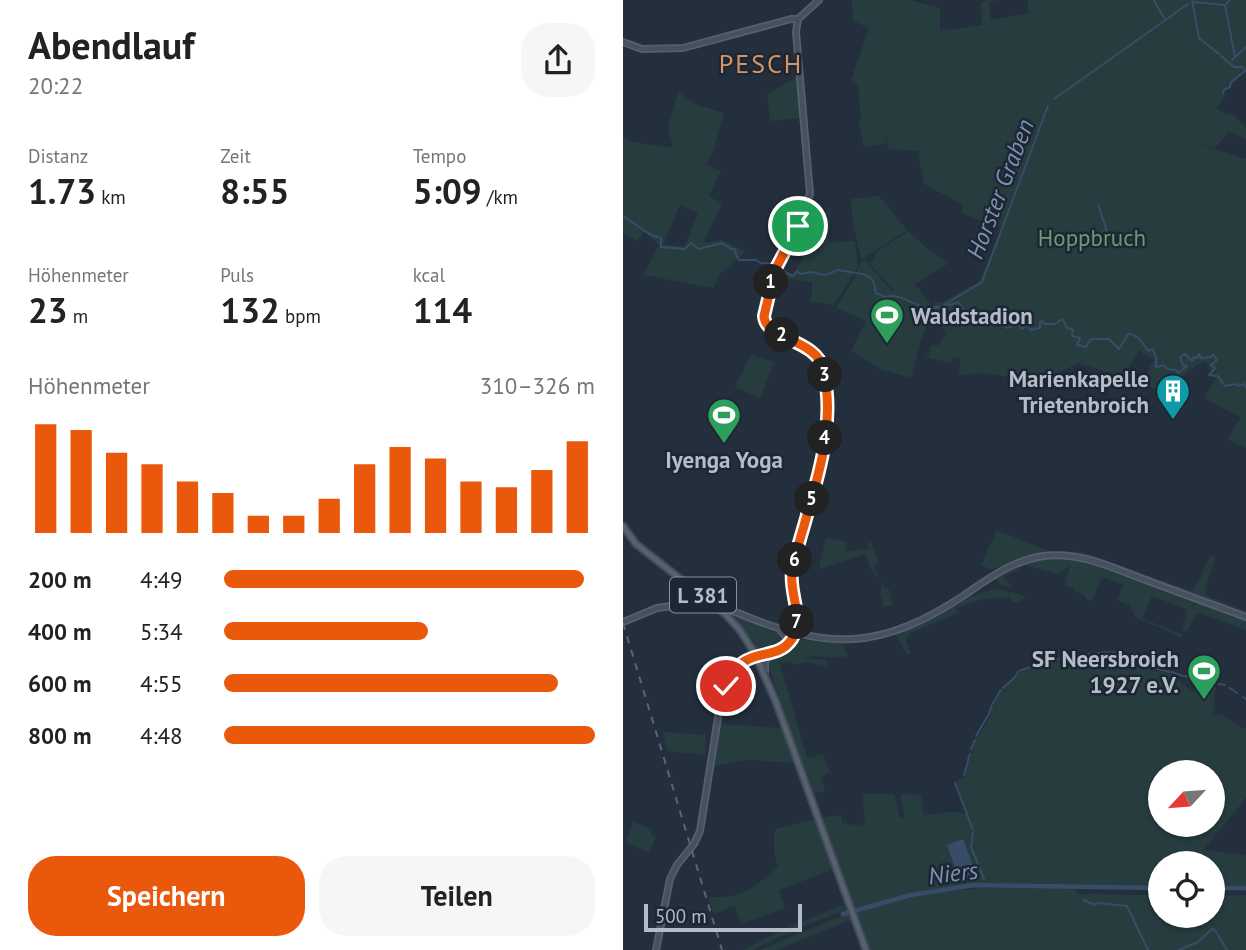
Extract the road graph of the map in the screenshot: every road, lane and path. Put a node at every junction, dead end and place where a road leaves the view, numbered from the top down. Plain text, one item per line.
1 (818, 0) edge
2 (798, 19) junction
3 (623, 42) edge
4 (624, 528) edge
5 (1246, 617) edge
6 (797, 618) junction
7 (623, 622) edge
8 (799, 627) junction
9 (780, 630) junction
10 (796, 635) junction
11 (810, 638) junction
12 (750, 645) junction
13 (784, 648) junction
14 (770, 654) junction
15 (757, 657) junction
16 (747, 660) junction
17 (765, 675) junction
18 (656, 950) edge
19 (866, 950) edge

1 - 2 main road
2 - 3 main road
2 - 6 main road
4 - 12 main road, L 381
5 - 11 main road
6 - 8 main road
6 - 10 main road
7 - 9 main road, bridge
8 - 10 main road
8 - 11 main road
9 - 10 main road
9 - 13 main road
10 - 11 main road
10 - 13 main road
12 - 15 main road, L 381
12 - 16 main road
13 - 14 main road
14 - 15 main road
14 - 17 main road
15 - 16 main road
15 - 17 main road, L 381
16 - 18 main road
17 - 19 main road, L 381

